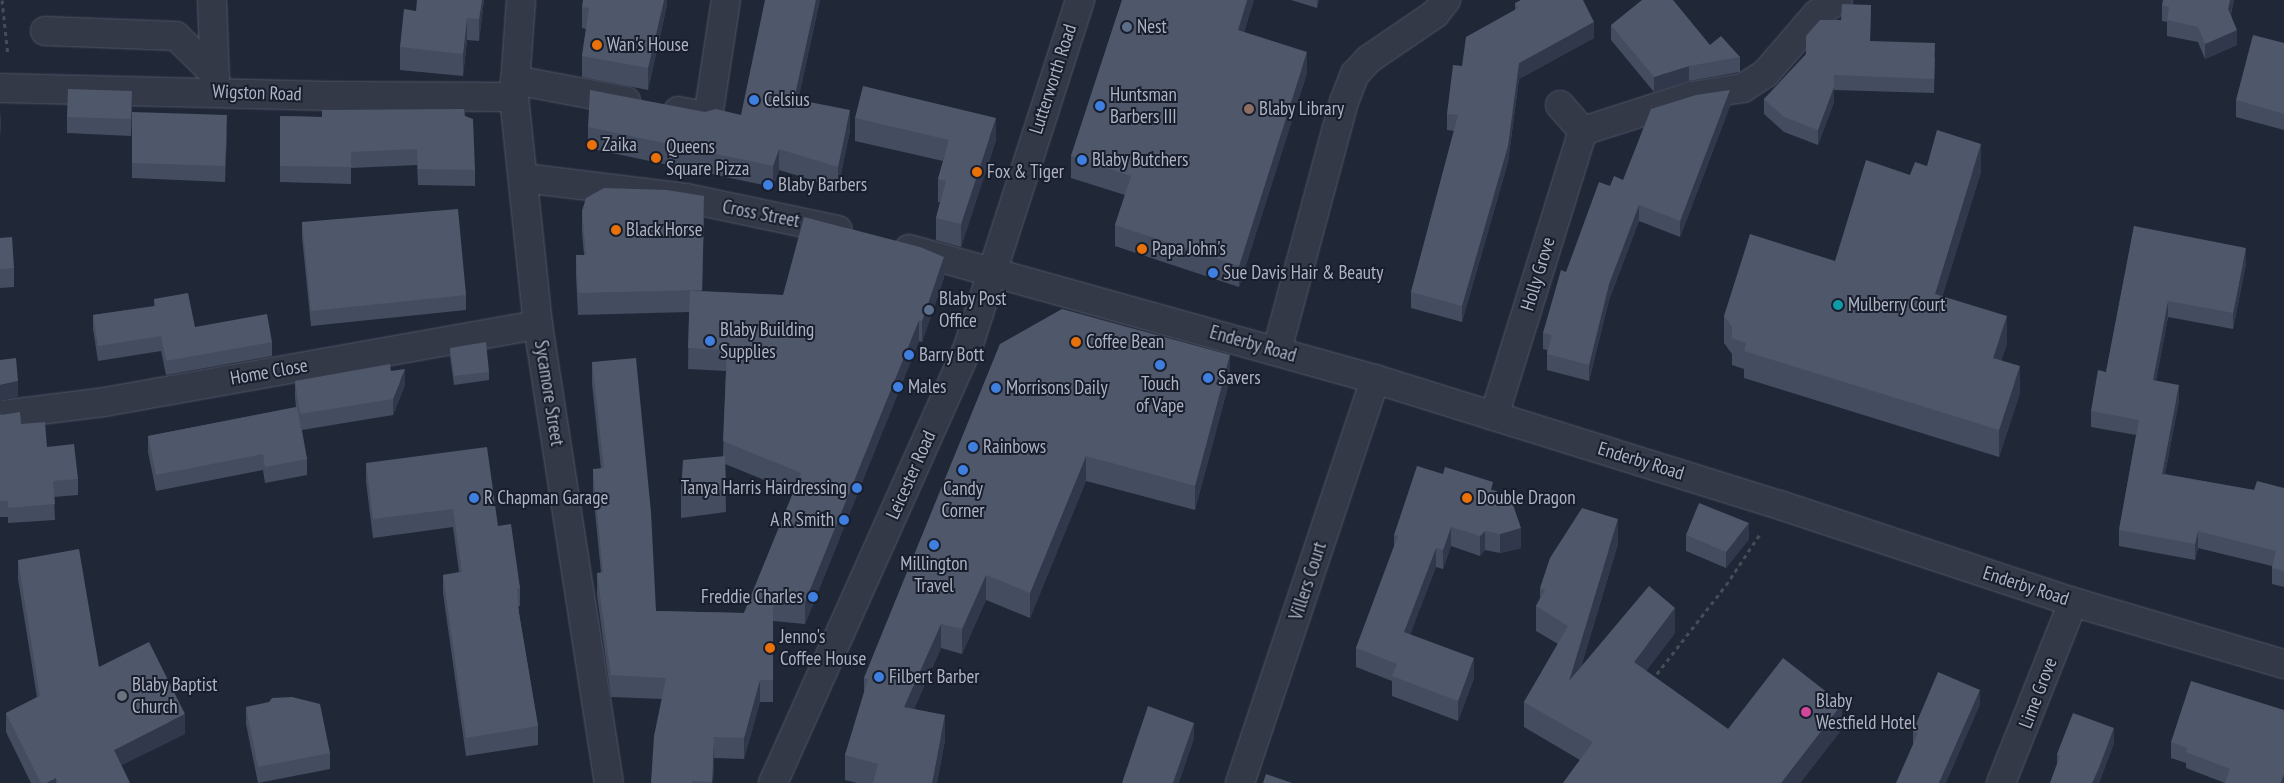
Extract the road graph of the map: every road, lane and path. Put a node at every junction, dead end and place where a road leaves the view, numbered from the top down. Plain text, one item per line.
1 (2, 0) edge
2 (212, 0) edge
3 (521, 0) edge
4 (726, 0) edge
5 (1080, 0) edge
6 (1446, 0) edge
7 (1838, 0) edge
8 (45, 31) dead end
9 (215, 83) junction
10 (6, 88) edge
11 (515, 88) junction
12 (1560, 105) dead end
13 (1583, 131) junction
14 (1027, 159) joint
15 (524, 178) junction
16 (861, 236) edge
17 (888, 244) edge
18 (993, 272) junction
19 (538, 324) junction
20 (1277, 350) junction
21 (1375, 379) junction
22 (0, 416) edge
23 (1494, 416) junction
24 (1780, 505) junction
25 (2073, 602) junction
26 (2284, 664) edge
27 (1647, 687) edge
28 (609, 783) edge
29 (773, 783) edge
30 (1240, 783) edge
31 (2000, 783) edge

1 - 10 path
2 - 9 street
3 - 11 street, Sycamore Street
4 - 11 street, Wigston Road
5 - 14 street, Lutterworth Road
6 - 20 street
7 - 13 street
8 - 9 street
9 - 10 street, Wigston Road
9 - 11 street, Wigston Road
11 - 15 street, Sycamore Street
12 - 13 street
13 - 23 street, Holly Grove
14 - 18 street, Leicester Road
15 - 16 street, Cross Street
15 - 19 street, Sycamore Street
17 - 18 street
18 - 20 street, Enderby Road
18 - 29 street, Leicester Road
19 - 22 street, Home Close
19 - 28 street, Sycamore Street
20 - 21 street, Enderby Road
21 - 23 street, Enderby Road
21 - 30 street, Villers Court
23 - 24 street, Enderby Road
24 - 25 street, Enderby Road
24 - 27 path
25 - 26 street, Enderby Road
25 - 31 street, Lime Grove

